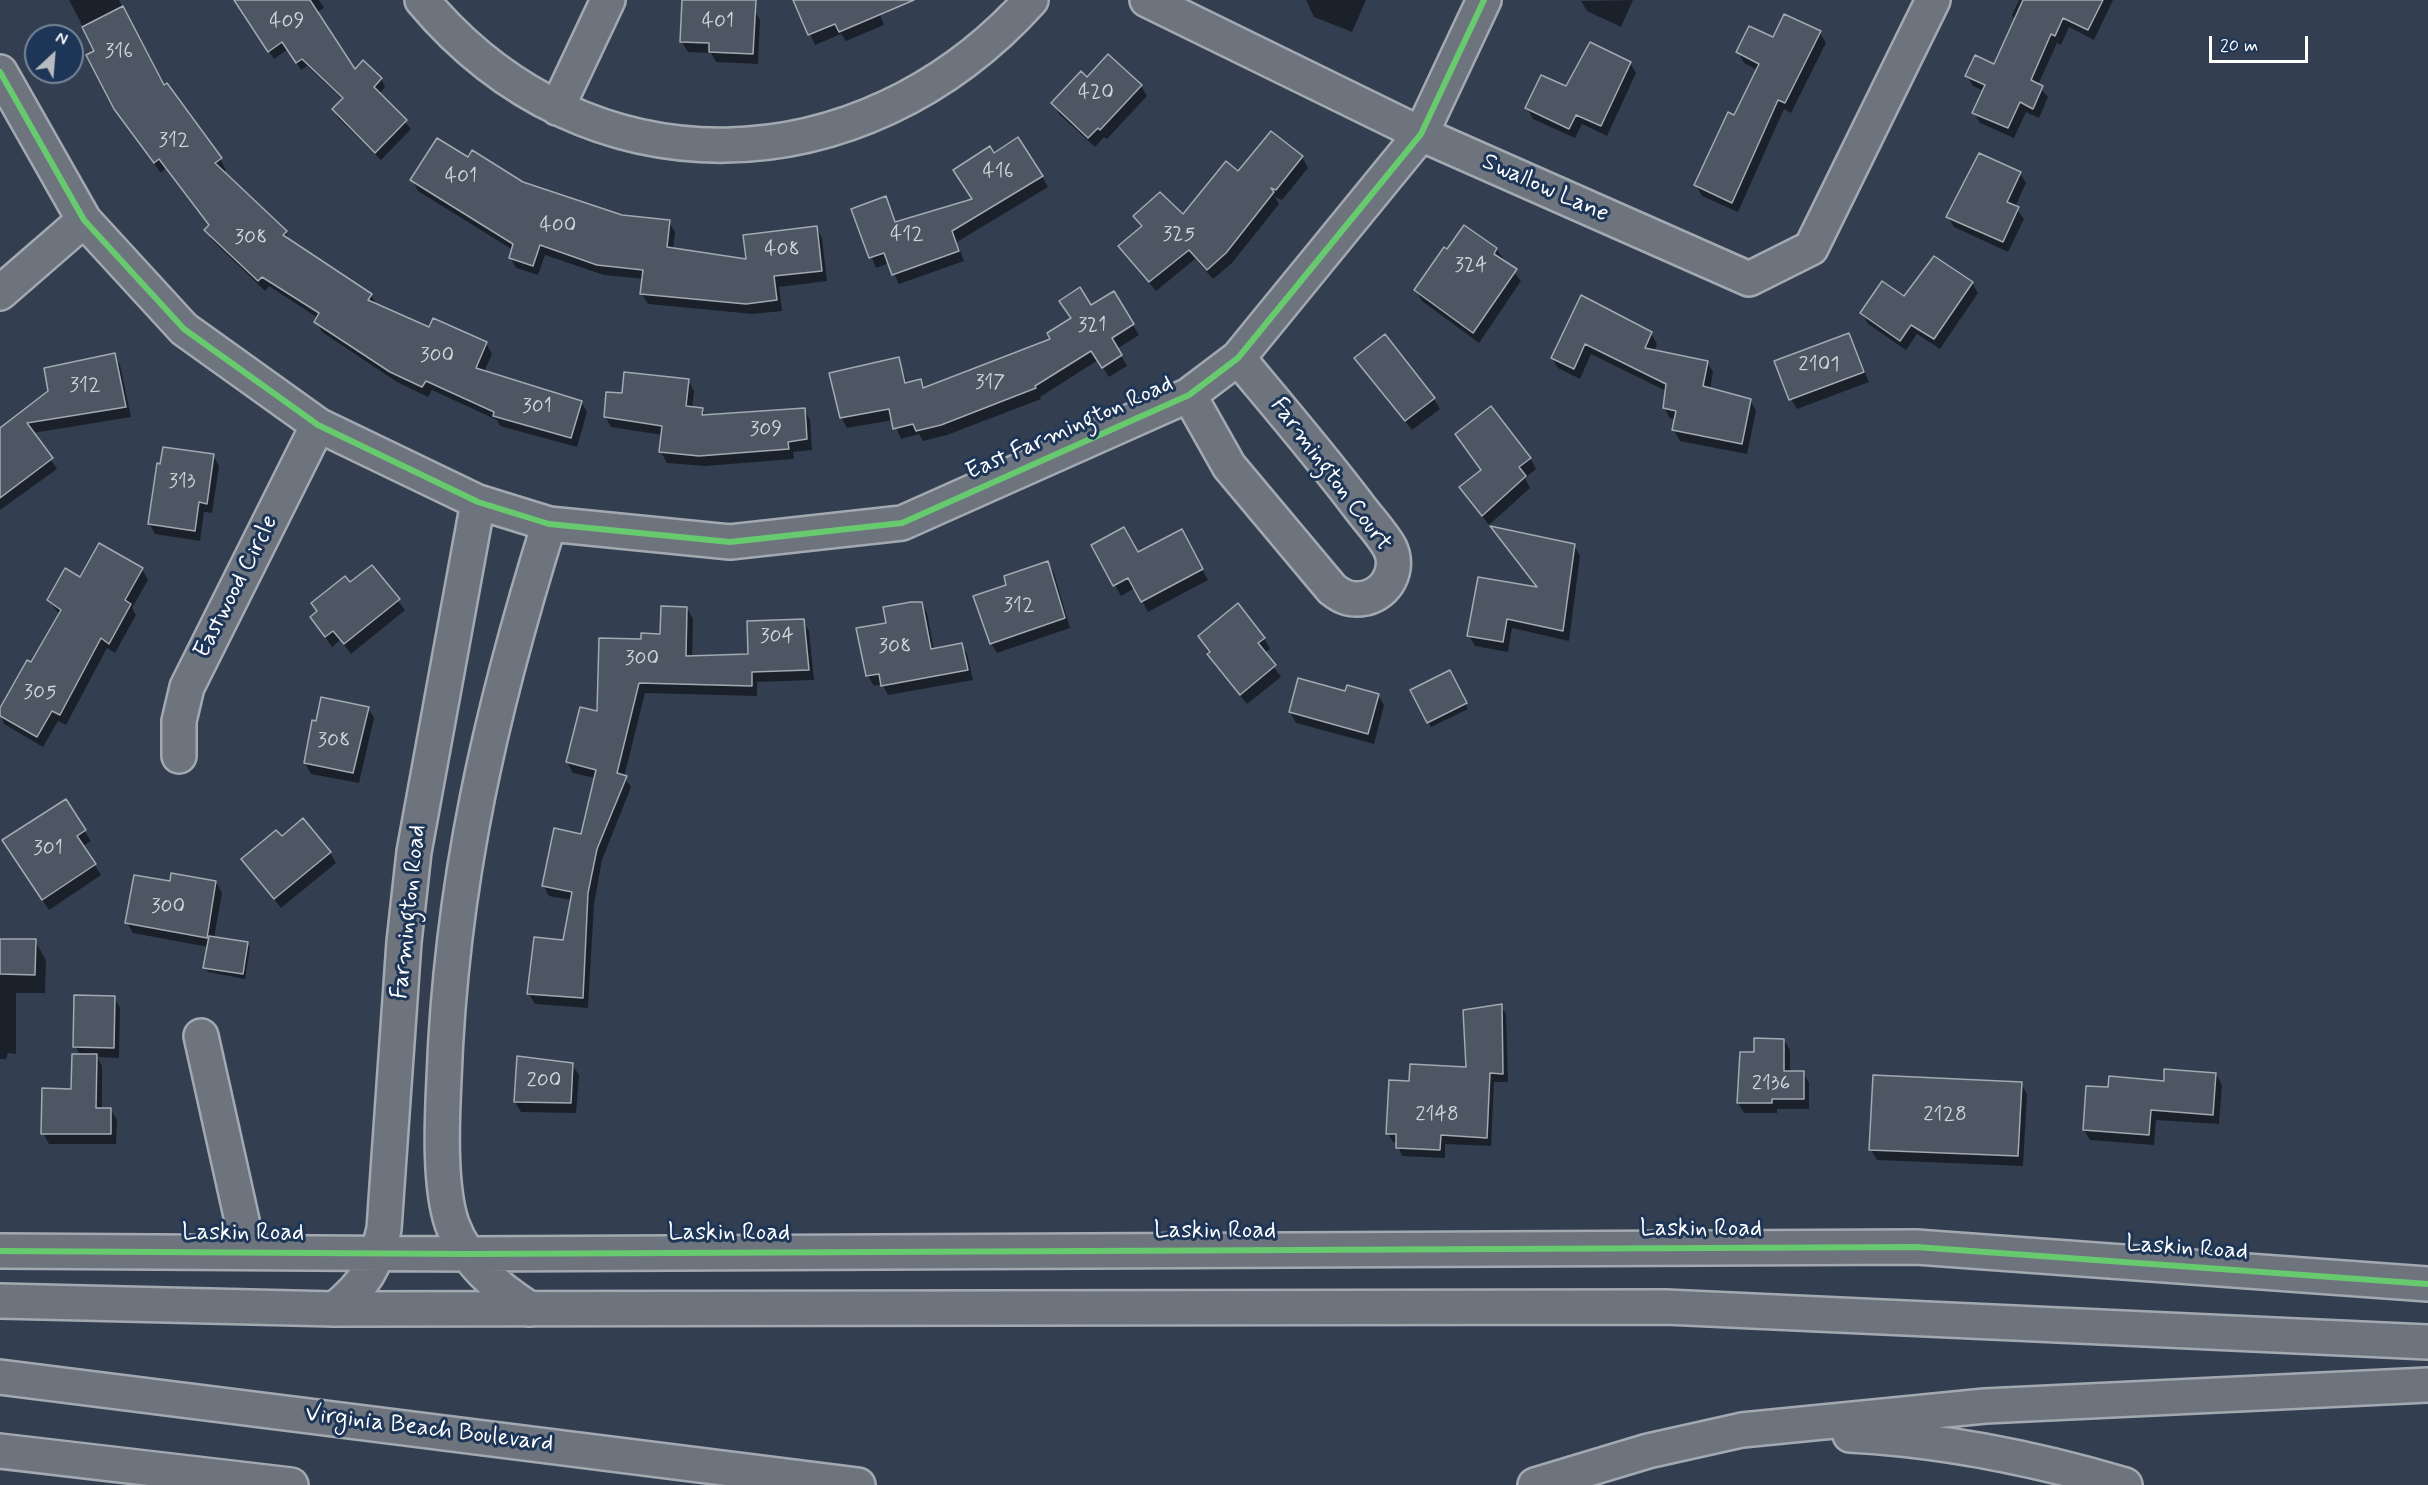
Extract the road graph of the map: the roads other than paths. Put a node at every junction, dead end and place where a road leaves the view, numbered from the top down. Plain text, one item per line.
1 (422, 0) edge
2 (608, 0) edge
3 (1031, 0) edge
4 (1147, 0) edge
5 (1484, 0) edge
6 (1933, 0) edge
7 (0, 72) edge
8 (557, 108) junction
9 (1420, 134) junction
10 (84, 220) junction
11 (0, 293) edge
12 (1238, 358) junction
13 (1189, 395) junction
14 (318, 425) junction
15 (478, 502) junction
16 (549, 524) junction
17 (179, 756) dead end
18 (201, 1036) dead end
19 (0, 1251) edge
20 (249, 1252) junction
21 (379, 1253) junction
22 (467, 1254) junction
23 (2428, 1284) edge
24 (0, 1301) edge
25 (335, 1309) junction
26 (531, 1309) junction
27 (2428, 1342) edge
28 (0, 1377) edge
29 (2428, 1385) edge
30 (1742, 1430) junction
31 (0, 1451) edge
32 (291, 1485) edge
33 (858, 1485) edge
34 (1534, 1485) edge
35 (2125, 1485) edge

1 - 8 main road
2 - 8 main road
3 - 8 main road
4 - 9 main road, Swallow Lane
5 - 9 main road, East Farmington Road
6 - 9 main road, Swallow Lane
7 - 10 main road, East Farmington Road
9 - 12 main road, East Farmington Road
10 - 11 main road
10 - 14 main road, East Farmington Road
12 - 13 main road, East Farmington Road
12 - 13 main road, Farmington Court
13 - 16 main road, East Farmington Road
14 - 15 main road, East Farmington Road
14 - 17 main road, Eastwood Circle
15 - 16 main road, East Farmington Road
15 - 21 main road, Farmington Road
16 - 22 main road, Farmington Road
18 - 20 main road
19 - 20 main road, Laskin Road
20 - 21 main road, Laskin Road
21 - 22 main road, Laskin Road
21 - 25 main road, Farmington Road
22 - 23 main road, Laskin Road
22 - 26 main road, Farmington Road
24 - 25 main road
25 - 26 main road
26 - 27 main road
28 - 33 main road, Virginia Beach Boulevard
29 - 30 main road
30 - 34 main road
30 - 35 main road
31 - 32 main road

